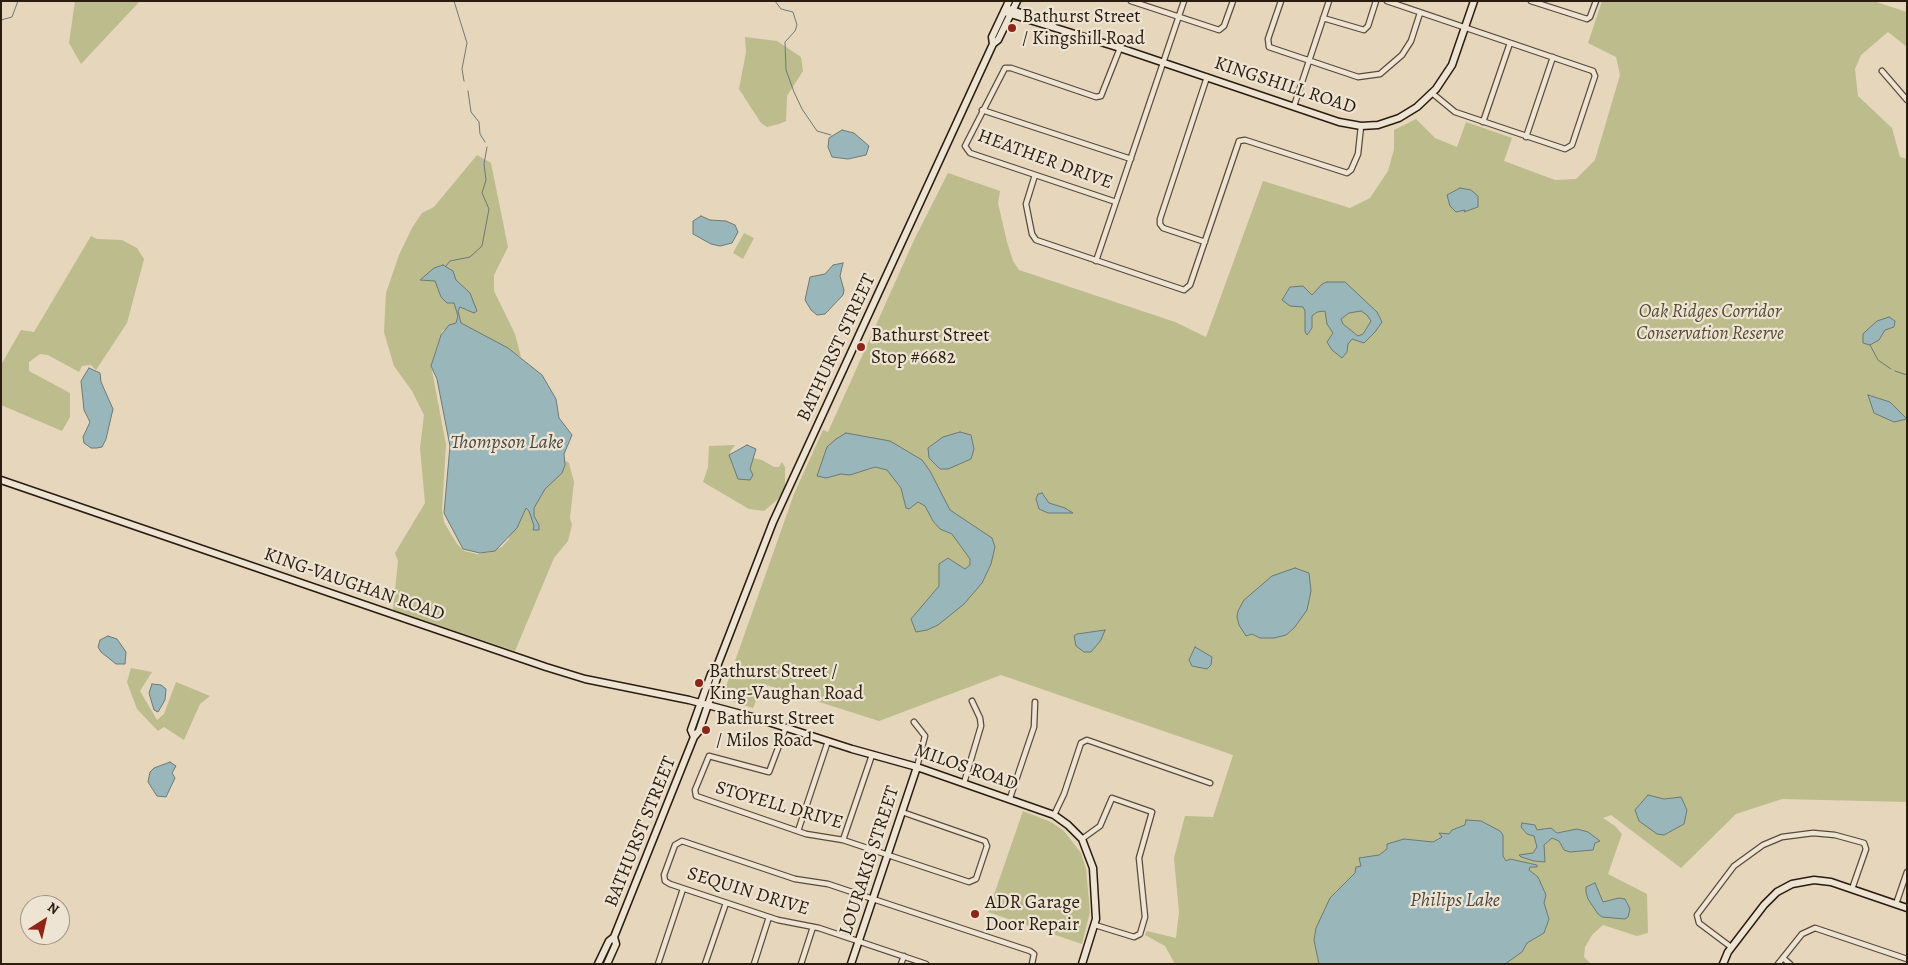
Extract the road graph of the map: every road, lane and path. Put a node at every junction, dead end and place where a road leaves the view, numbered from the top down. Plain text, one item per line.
1 (1017, 1) edge
2 (1131, 1) edge
3 (1184, 1) edge
4 (1233, 1) edge
5 (1281, 1) edge
6 (1329, 1) edge
7 (1376, 1) edge
8 (1387, 1) edge
9 (1474, 1) edge
10 (1531, 1) edge
11 (1596, 1) edge
12 (1008, 9) edge
13 (1420, 13) junction
14 (1178, 17) junction
15 (1323, 18) junction
16 (1466, 28) junction
17 (1510, 43) junction
18 (1120, 48) junction
19 (1554, 57) junction
20 (1309, 61) junction
21 (1163, 62) junction
22 (1882, 71) dead end
23 (1208, 77) junction
24 (1432, 93) junction
25 (1907, 100) edge
26 (1294, 106) junction
27 (982, 110) junction
28 (1484, 122) junction
29 (1361, 126) junction
30 (1526, 137) junction
31 (1131, 159) junction
32 (1035, 175) junction
33 (1116, 202) junction
34 (1205, 242) junction
35 (1096, 261) junction
36 (1, 480) edge
37 (716, 669) junction
38 (972, 701) dead end
39 (1035, 702) dead end
40 (700, 703) junction
41 (708, 706) junction
42 (914, 722) dead end
43 (786, 727) junction
44 (694, 737) junction
45 (828, 741) junction
46 (872, 755) junction
47 (917, 767) junction
48 (964, 783) junction
49 (1210, 783) dead end
50 (1010, 798) junction
51 (902, 812) junction
52 (1054, 816) junction
53 (798, 831) junction
54 (1082, 839) junction
55 (843, 840) junction
56 (887, 855) junction
57 (1907, 872) edge
58 (683, 889) junction
59 (1852, 889) junction
60 (873, 899) junction
61 (726, 903) junction
62 (1896, 904) junction
63 (1907, 908) edge
64 (769, 917) junction
65 (1096, 924) junction
66 (813, 927) junction
67 (614, 937) junction
68 (859, 941) junction
69 (1732, 947) junction
70 (904, 956) junction
71 (1783, 958) junction
72 (1907, 959) edge
73 (598, 964) edge
74 (607, 964) edge
75 (658, 964) edge
76 (705, 964) edge
77 (754, 964) edge
78 (801, 964) edge
79 (851, 964) edge
80 (902, 964) edge
81 (926, 964) edge
82 (1032, 964) edge
83 (1082, 964) edge
84 (1723, 964) edge
85 (1778, 964) edge
86 (1790, 964) edge

1 - 12 street, BATHURST STREET
2 - 14 street
3 - 14 street
4 - 14 street
5 - 20 street
6 - 15 street
7 - 15 street
8 - 13 street
9 - 16 street, KINGSHILL ROAD
10 - 11 street
12 - 18 street, KINGSHILL ROAD
12 - 37 street, BATHURST STREET
13 - 16 street
13 - 20 street
14 - 21 street
15 - 20 street
16 - 17 street
16 - 24 street, KINGSHILL ROAD
17 - 19 street
17 - 28 street
18 - 21 street, KINGSHILL ROAD
18 - 27 street, HEATHER DRIVE
19 - 30 street
19 - 30 street
20 - 26 street
21 - 23 street, KINGSHILL ROAD
21 - 31 street
22 - 25 street
23 - 26 street, KINGSHILL ROAD
23 - 34 street
24 - 28 street
24 - 29 street, KINGSHILL ROAD
26 - 29 street, KINGSHILL ROAD
27 - 31 street
27 - 32 street, HEATHER DRIVE
28 - 30 street
29 - 34 street
31 - 33 street
32 - 33 street, HEATHER DRIVE
32 - 35 street
33 - 35 street
34 - 35 street
36 - 40 street, KING-VAUGHAN ROAD
37 - 40 street, BATHURST STREET
37 - 41 street, BATHURST STREET
38 - 48 street
39 - 50 street
40 - 41 street, KING-VAUGHAN ROAD
40 - 44 street, BATHURST STREET
41 - 43 street, MILOS ROAD
41 - 44 street, BATHURST STREET
42 - 47 street
43 - 45 street, MILOS ROAD
43 - 53 street, STOYELL DRIVE
44 - 67 street, BATHURST STREET
45 - 46 street, MILOS ROAD
45 - 53 street
46 - 47 street, MILOS ROAD
46 - 55 street
47 - 48 street, MILOS ROAD
47 - 51 street, LOURAKIS STREET
48 - 50 street, MILOS ROAD
49 - 52 street
50 - 52 street, MILOS ROAD
51 - 56 street, LOURAKIS STREET
51 - 56 street, STOYELL DRIVE
52 - 54 street, MILOS ROAD
53 - 55 street, STOYELL DRIVE
54 - 65 street, MILOS ROAD
54 - 65 street
55 - 56 street, STOYELL DRIVE
56 - 60 street, LOURAKIS STREET
57 - 62 street
58 - 60 street, SEQUIN DRIVE
58 - 61 street, SEQUIN DRIVE
58 - 75 street
59 - 62 street
59 - 69 street
59 - 69 street
60 - 68 street, LOURAKIS STREET
60 - 82 street
61 - 64 street, SEQUIN DRIVE
61 - 76 street
62 - 63 street
64 - 66 street, SEQUIN DRIVE
64 - 77 street
65 - 83 street, MILOS ROAD
66 - 68 street, SEQUIN DRIVE
66 - 78 street
67 - 73 street, BATHURST STREET
67 - 74 street, BATHURST STREET
68 - 70 street, SEQUIN DRIVE
68 - 79 street, LOURAKIS STREET
69 - 84 street
70 - 80 street
70 - 81 street, SEQUIN DRIVE
71 - 72 street
71 - 85 street
71 - 86 street

